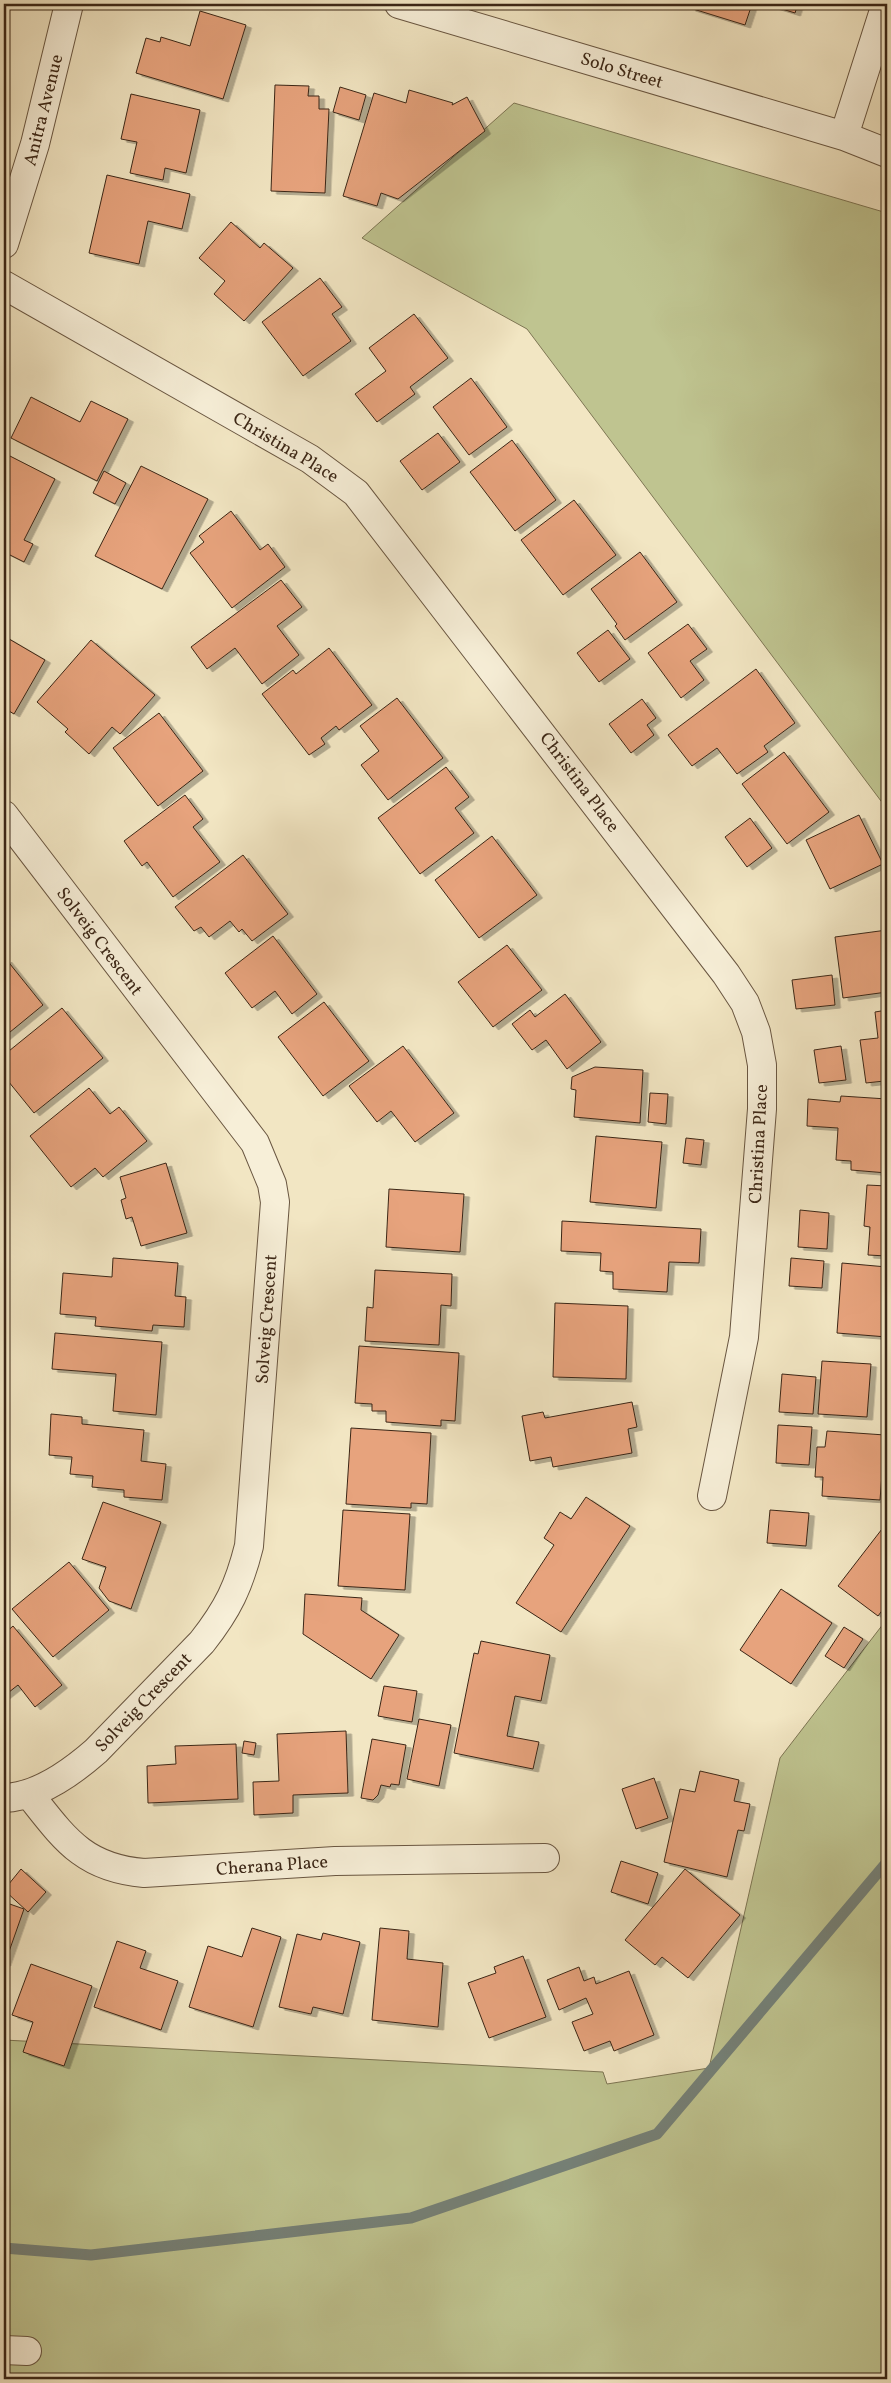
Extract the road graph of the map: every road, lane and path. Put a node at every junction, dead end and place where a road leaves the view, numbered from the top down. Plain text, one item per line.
1 (69, 4) edge
2 (399, 4) edge
3 (886, 4) edge
4 (844, 136) junction
5 (887, 153) edge
6 (4, 244) edge
7 (4, 285) edge
8 (4, 815) edge
9 (712, 1496) dead end
10 (17, 1796) edge
11 (545, 1858) dead end

1 - 6 street, Anitra Avenue
2 - 4 street, Solo Street
3 - 4 street
4 - 5 street, Solo Street
7 - 9 street, Christina Place
8 - 10 street, Solveig Crescent
10 - 11 street, Cherana Place

